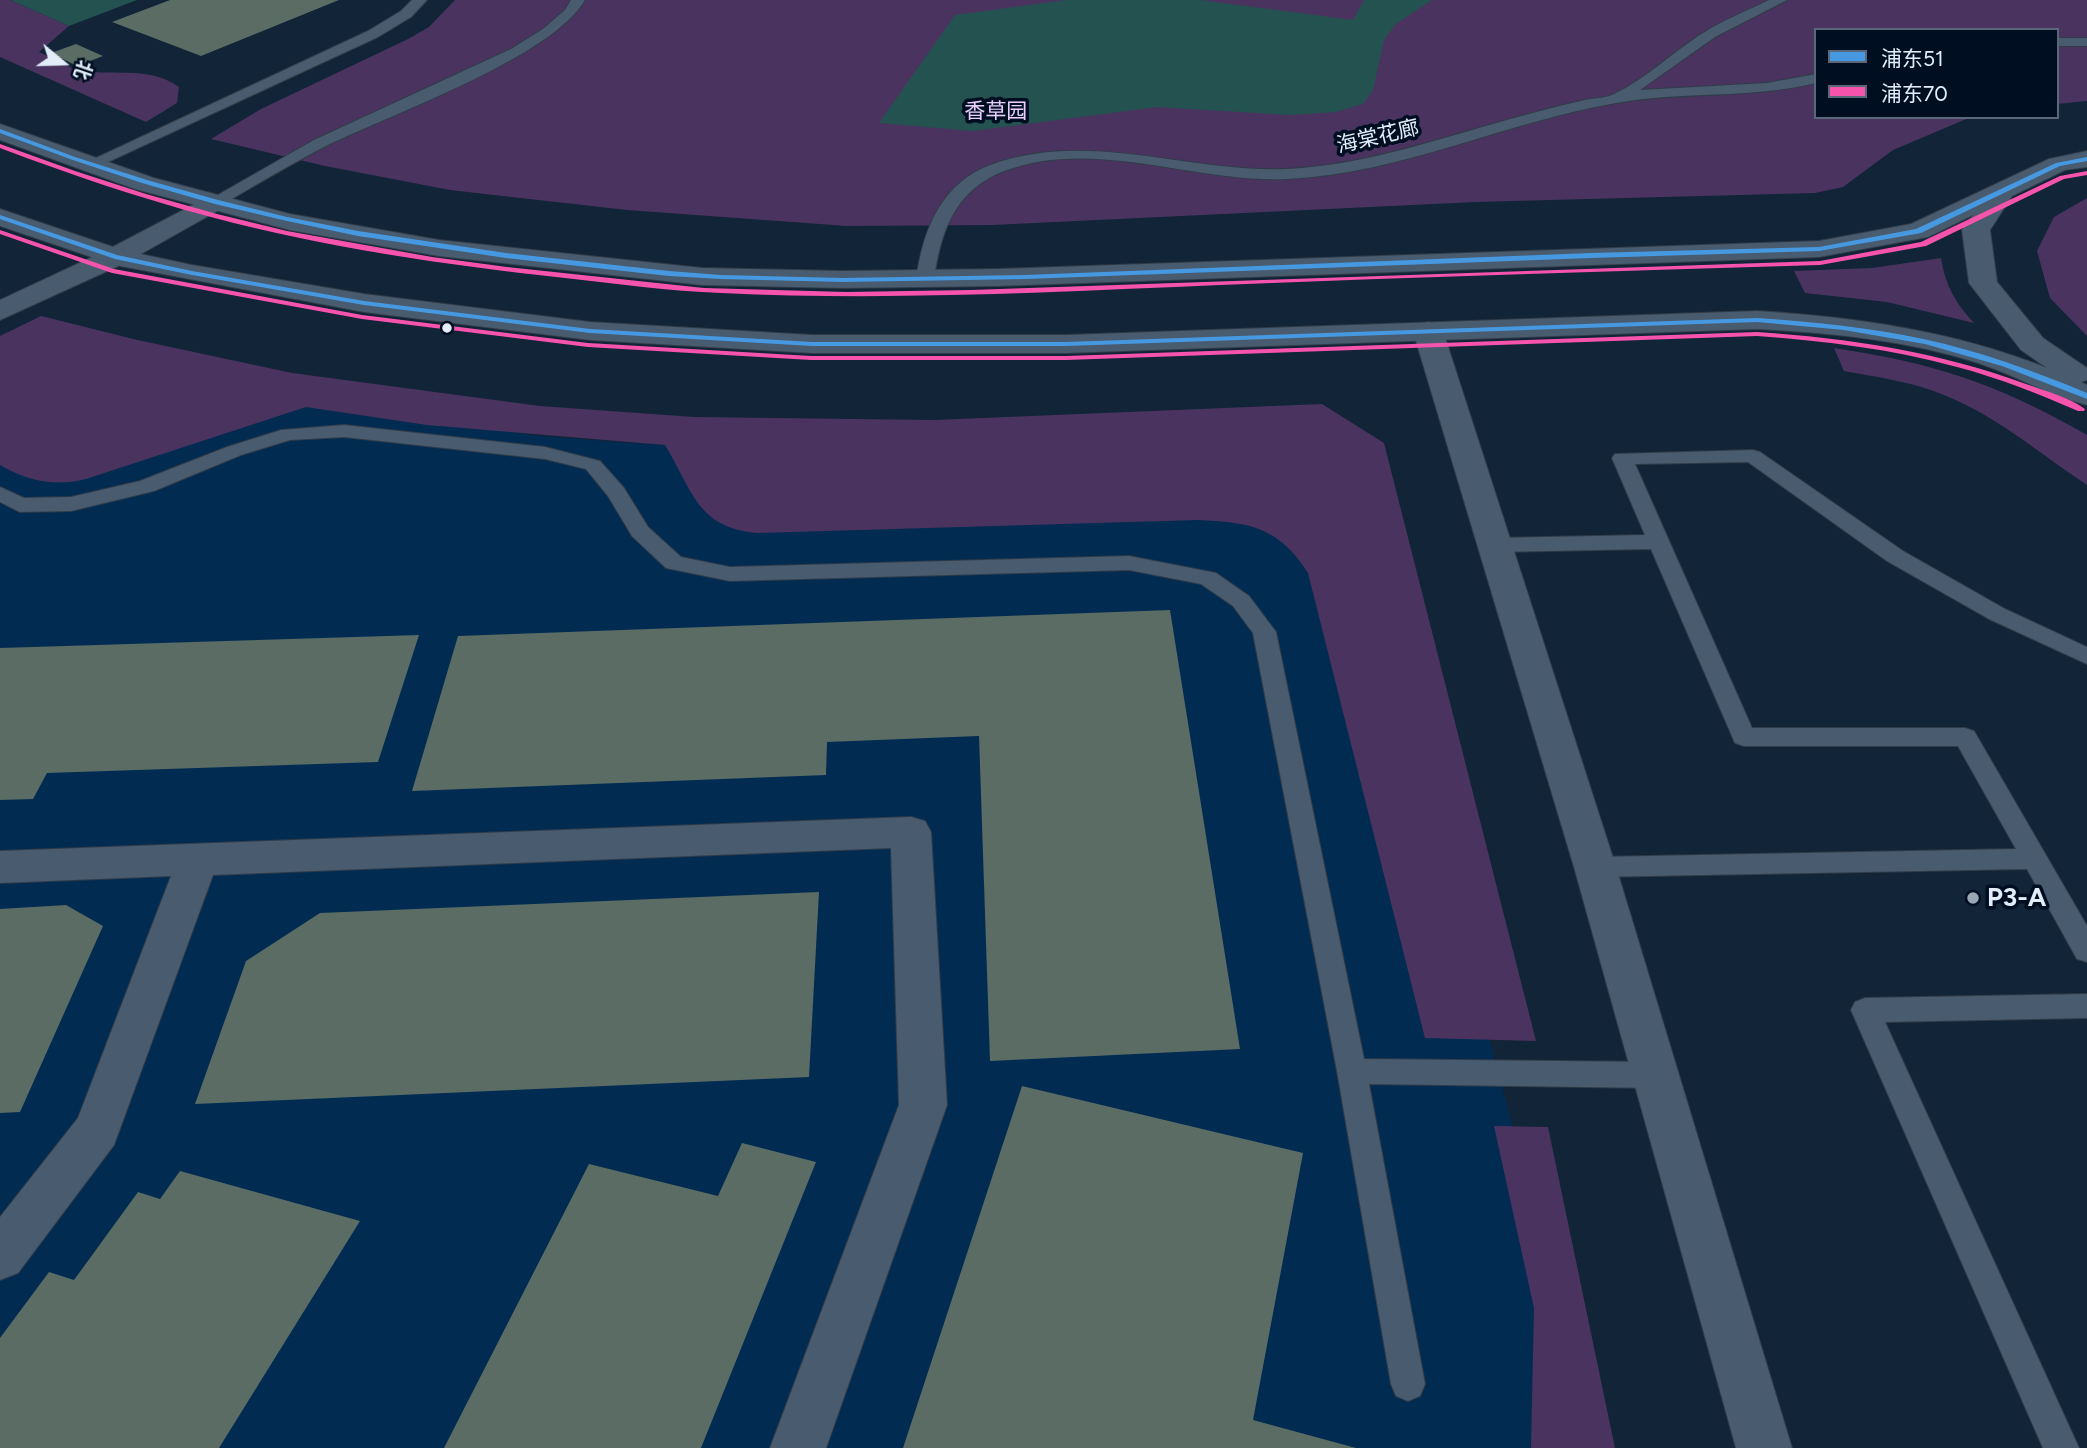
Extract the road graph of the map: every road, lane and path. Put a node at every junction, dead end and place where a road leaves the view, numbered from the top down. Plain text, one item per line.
1 (420, 0) edge
2 (578, 0) edge
3 (1780, 0) edge
4 (2059, 42) edge
5 (2087, 42) edge
6 (1814, 80) edge
7 (1619, 97) junction
8 (0, 131) edge
9 (2087, 159) edge
10 (89, 166) junction
11 (2003, 191) junction
12 (210, 204) junction
13 (0, 217) edge
14 (115, 257) junction
15 (925, 280) junction
16 (0, 311) edge
17 (1428, 331) junction
18 (2087, 382) edge
19 (2087, 396) edge
20 (0, 493) edge
21 (1658, 542) junction
22 (1495, 545) junction
23 (2087, 656) edge
24 (198, 859) junction
25 (2035, 859) junction
26 (0, 867) edge
27 (1595, 867) junction
28 (2087, 951) edge
29 (2087, 1006) edge
30 (1352, 1072) junction
31 (1656, 1075) junction
32 (0, 1256) edge
33 (1408, 1384) dead end
34 (798, 1448) edge
35 (1764, 1448) edge
36 (2061, 1448) edge

1 - 10 lane
2 - 12 lane
3 - 7 lane
4 - 5 lane
6 - 7 lane, 海棠花廊
7 - 15 lane, 海棠花廊
8 - 10 street
9 - 11 street
10 - 12 street
11 - 15 street
11 - 18 street
12 - 14 street
12 - 15 street
13 - 14 street
14 - 16 street
14 - 17 street
17 - 19 street
17 - 22 street
20 - 30 lane
21 - 22 lane
21 - 23 lane
21 - 25 lane
22 - 27 street
24 - 26 street
24 - 32 street
24 - 34 street
25 - 27 lane
25 - 28 lane
27 - 31 street
29 - 36 lane
30 - 31 lane
30 - 33 lane
31 - 35 street

